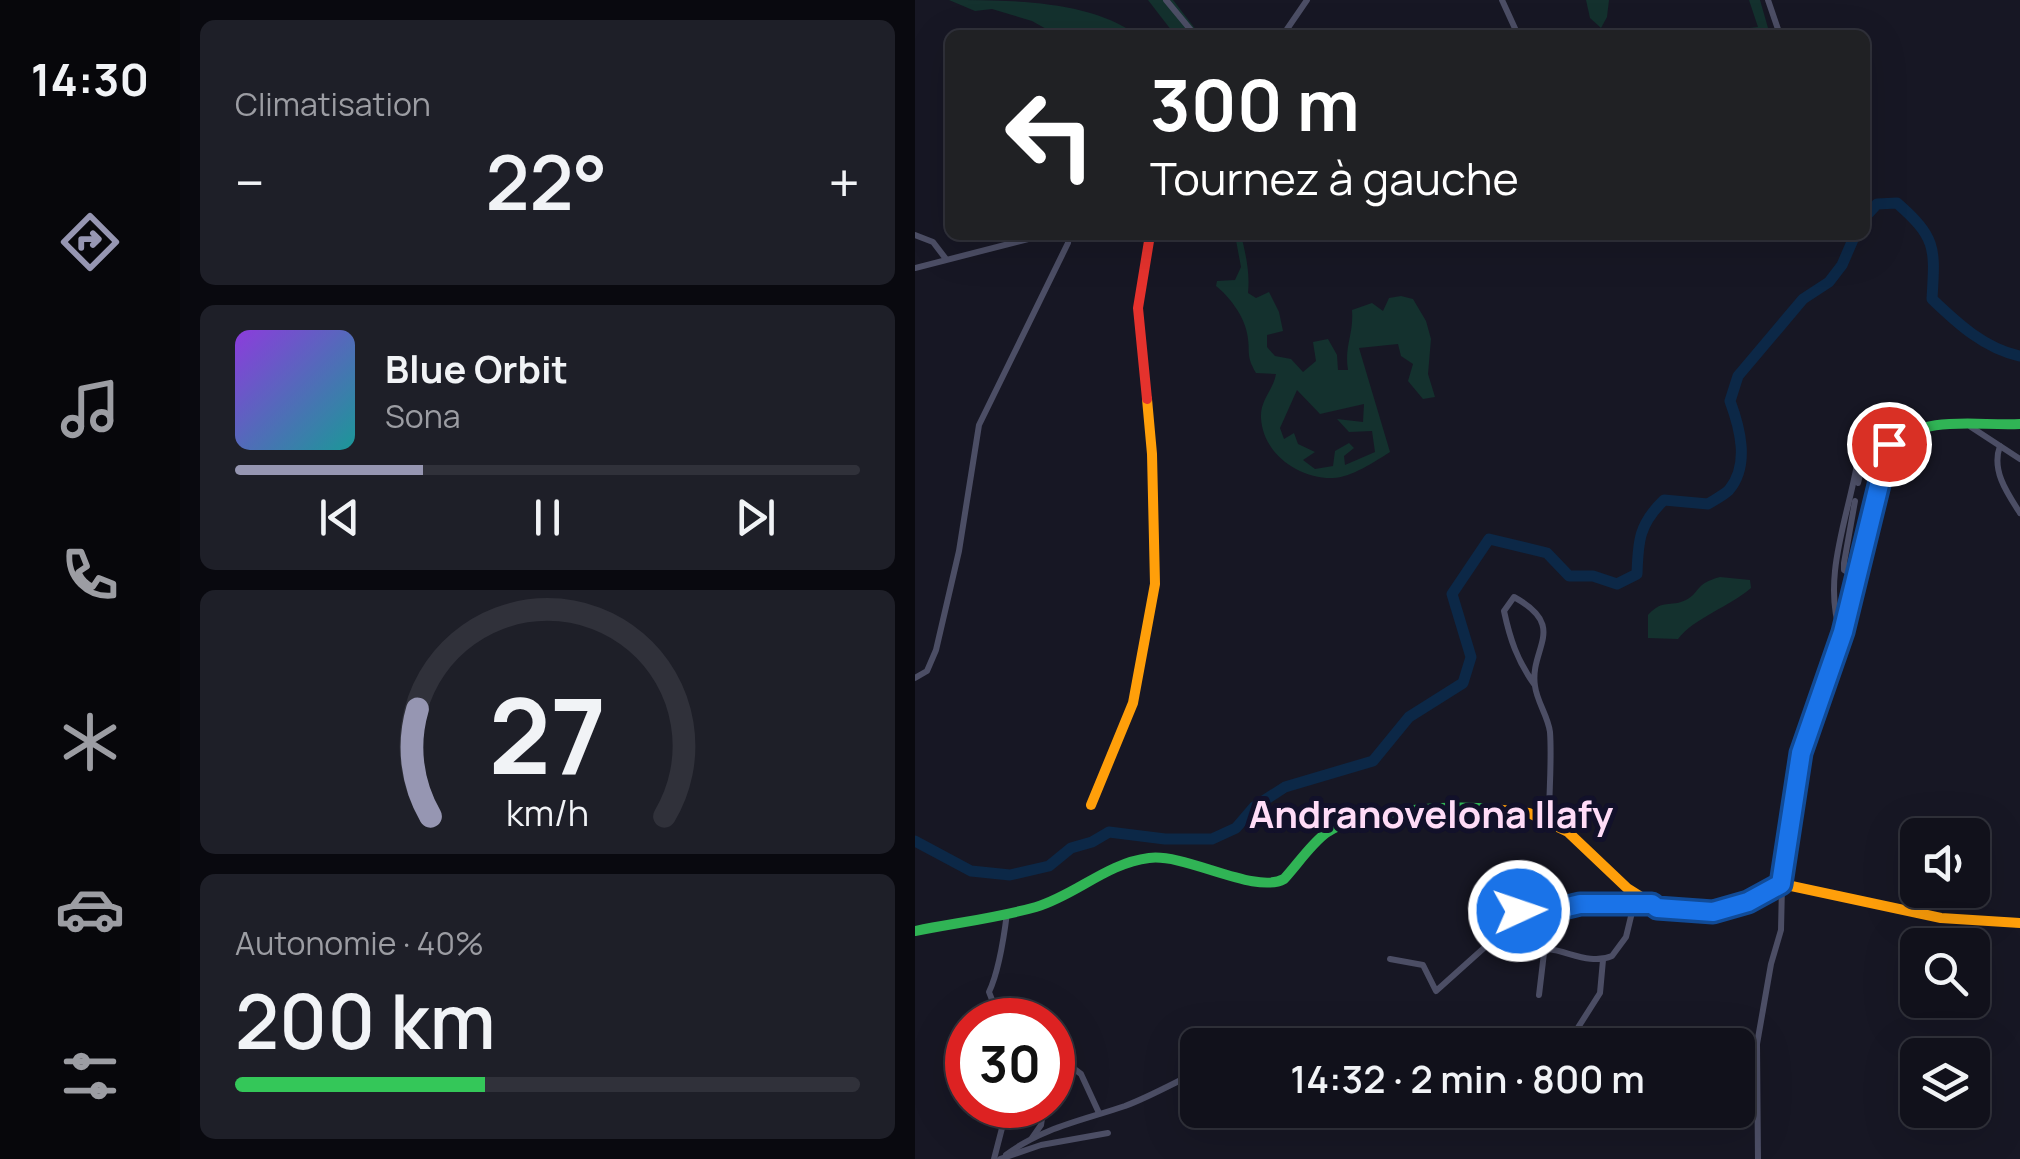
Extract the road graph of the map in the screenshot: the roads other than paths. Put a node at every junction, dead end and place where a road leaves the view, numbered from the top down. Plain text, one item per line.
1 (1167, 0) edge
2 (1307, 0) edge
3 (1503, 0) edge
4 (1768, 0) edge
5 (1191, 30) edge
6 (1286, 30) edge
7 (1516, 30) edge
8 (1778, 30) edge
9 (915, 235) edge
10 (1024, 240) edge
11 (1068, 240) edge
12 (1149, 240) edge
13 (946, 259) junction
14 (915, 268) edge
15 (2020, 424) edge
16 (1969, 426) junction
17 (1889, 444) junction
18 (2001, 446) junction
19 (1859, 459) dead end
20 (2020, 459) edge
21 (2020, 513) edge
22 (1855, 576) junction
23 (1841, 635) junction
24 (915, 678) edge
25 (1534, 684) junction
26 (1091, 806) dead end
27 (1549, 821) junction
28 (1781, 884) junction
29 (1634, 904) junction
30 (1652, 904) junction
31 (1007, 913) junction
32 (2020, 923) edge
33 (915, 930) edge
34 (1389, 959) dead end
35 (1603, 960) junction
36 (1539, 995) dead end
37 (991, 998) edge
38 (1578, 1028) edge
39 (1075, 1070) edge
40 (1180, 1080) edge
41 (1099, 1113) junction
42 (1005, 1128) edge
43 (1039, 1128) edge
44 (1108, 1133) dead end
45 (1031, 1139) junction
46 (1000, 1158) edge
47 (1757, 1159) edge

1 - 5 street
2 - 6 street
3 - 7 street
4 - 8 street
9 - 13 street
10 - 13 street
11 - 24 street
12 - 26 street
13 - 14 street
15 - 16 street
16 - 17 street
16 - 18 street
17 - 22 street
17 - 22 street
18 - 20 street
18 - 21 street
19 - 23 street
22 - 23 street
23 - 28 street
25 - 25 street
25 - 27 street
27 - 30 street
27 - 31 street
28 - 30 street
28 - 32 street
28 - 47 street
29 - 30 street
29 - 34 street
29 - 35 street
31 - 33 street
31 - 37 street
35 - 36 street
35 - 38 street
39 - 41 street
40 - 41 street
41 - 45 street
42 - 46 street
43 - 45 street
44 - 46 street
45 - 46 street

